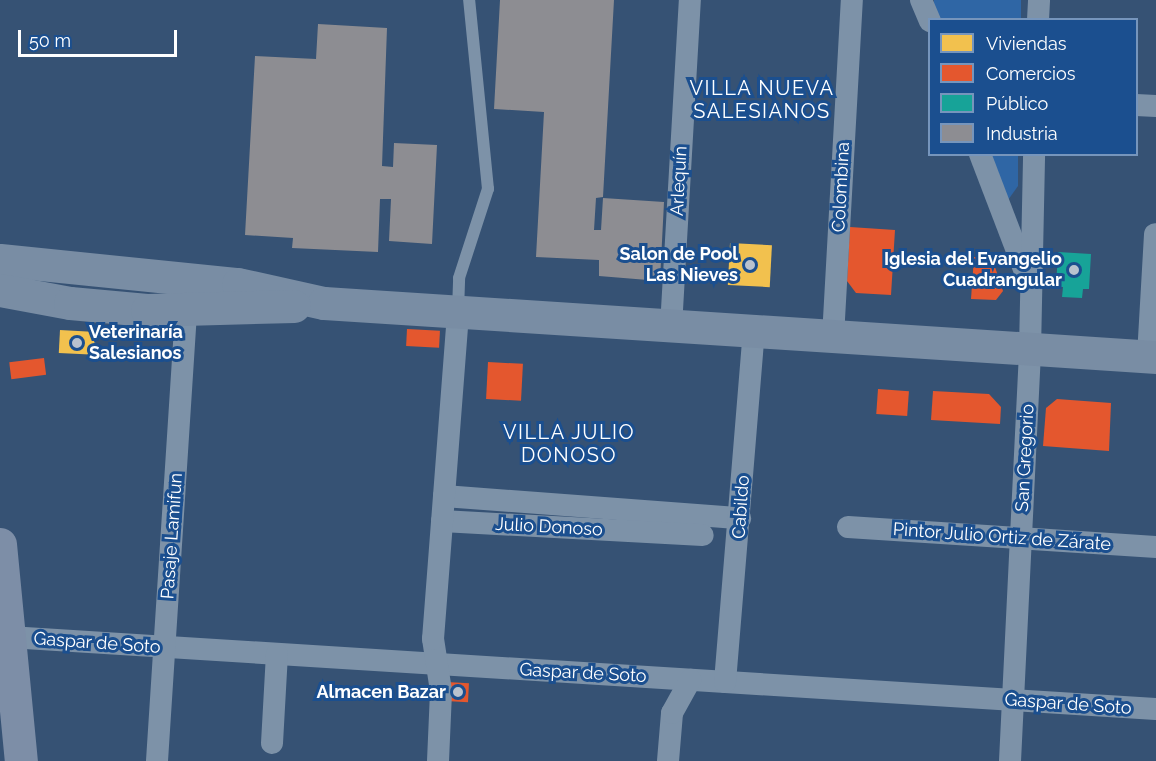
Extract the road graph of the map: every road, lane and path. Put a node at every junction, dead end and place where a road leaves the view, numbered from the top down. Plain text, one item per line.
1 (469, 0) edge
2 (690, 0) edge
3 (852, 0) edge
4 (921, 0) edge
5 (1039, 0) edge
6 (929, 18) edge
7 (1038, 18) edge
8 (1138, 105) edge
9 (1156, 106) edge
10 (981, 156) edge
11 (1034, 156) edge
12 (1155, 234) edge
13 (0, 260) edge
14 (1031, 287) junction
15 (0, 290) edge
16 (324, 303) junction
17 (186, 311) junction
18 (458, 312) junction
19 (671, 327) junction
20 (754, 332) junction
21 (832, 337) junction
22 (1030, 350) junction
23 (1152, 357) edge
24 (444, 496) junction
25 (658, 510) junction
26 (740, 518) junction
27 (442, 521) junction
28 (848, 527) dead end
29 (657, 533) junction
30 (703, 536) dead end
31 (1021, 538) junction
32 (0, 544) edge
33 (1156, 547) edge
34 (9, 637) junction
35 (165, 647) junction
36 (277, 654) junction
37 (435, 664) junction
38 (690, 680) junction
39 (725, 682) junction
40 (1013, 700) junction
41 (1156, 709) edge
42 (272, 743) dead end
43 (21, 761) edge
44 (158, 761) edge
45 (438, 761) edge
46 (668, 761) edge
47 (1010, 761) edge

1 - 18 lane
2 - 19 street, Arlequín
3 - 21 street, Colombina
4 - 6 street
5 - 7 street
8 - 9 street
10 - 14 street
11 - 14 street, San Gregorio
12 - 23 street
13 - 16 main road
14 - 22 street, San Gregorio
15 - 17 main road
16 - 17 main road
16 - 18 main road
17 - 35 street, Pasaje Lamifun
18 - 19 main road
18 - 24 street
19 - 20 main road
20 - 21 main road
20 - 26 street, Cabildo
21 - 22 main road
22 - 23 main road
22 - 31 street, San Gregorio
24 - 25 street, Julio Donoso
24 - 27 street
25 - 26 street, Julio Donoso
25 - 29 street
26 - 39 street, Cabildo
27 - 29 street, Julio Donoso
27 - 37 street
28 - 31 street, Pintor Julio Ortiz de Zárate
29 - 30 street, Julio Donoso
31 - 33 street, Pintor Julio Ortiz de Zárate
31 - 40 street, San Gregorio
32 - 34 main road
34 - 35 street, Gaspar de Soto
34 - 43 main road
35 - 36 street, Gaspar de Soto
35 - 44 street, Pasaje Lamifun
36 - 37 street, Gaspar de Soto
36 - 42 street
37 - 38 street, Gaspar de Soto
37 - 45 street
38 - 39 street, Gaspar de Soto
38 - 46 street
39 - 40 street, Gaspar de Soto
40 - 41 street, Gaspar de Soto
40 - 47 street, San Gregorio

